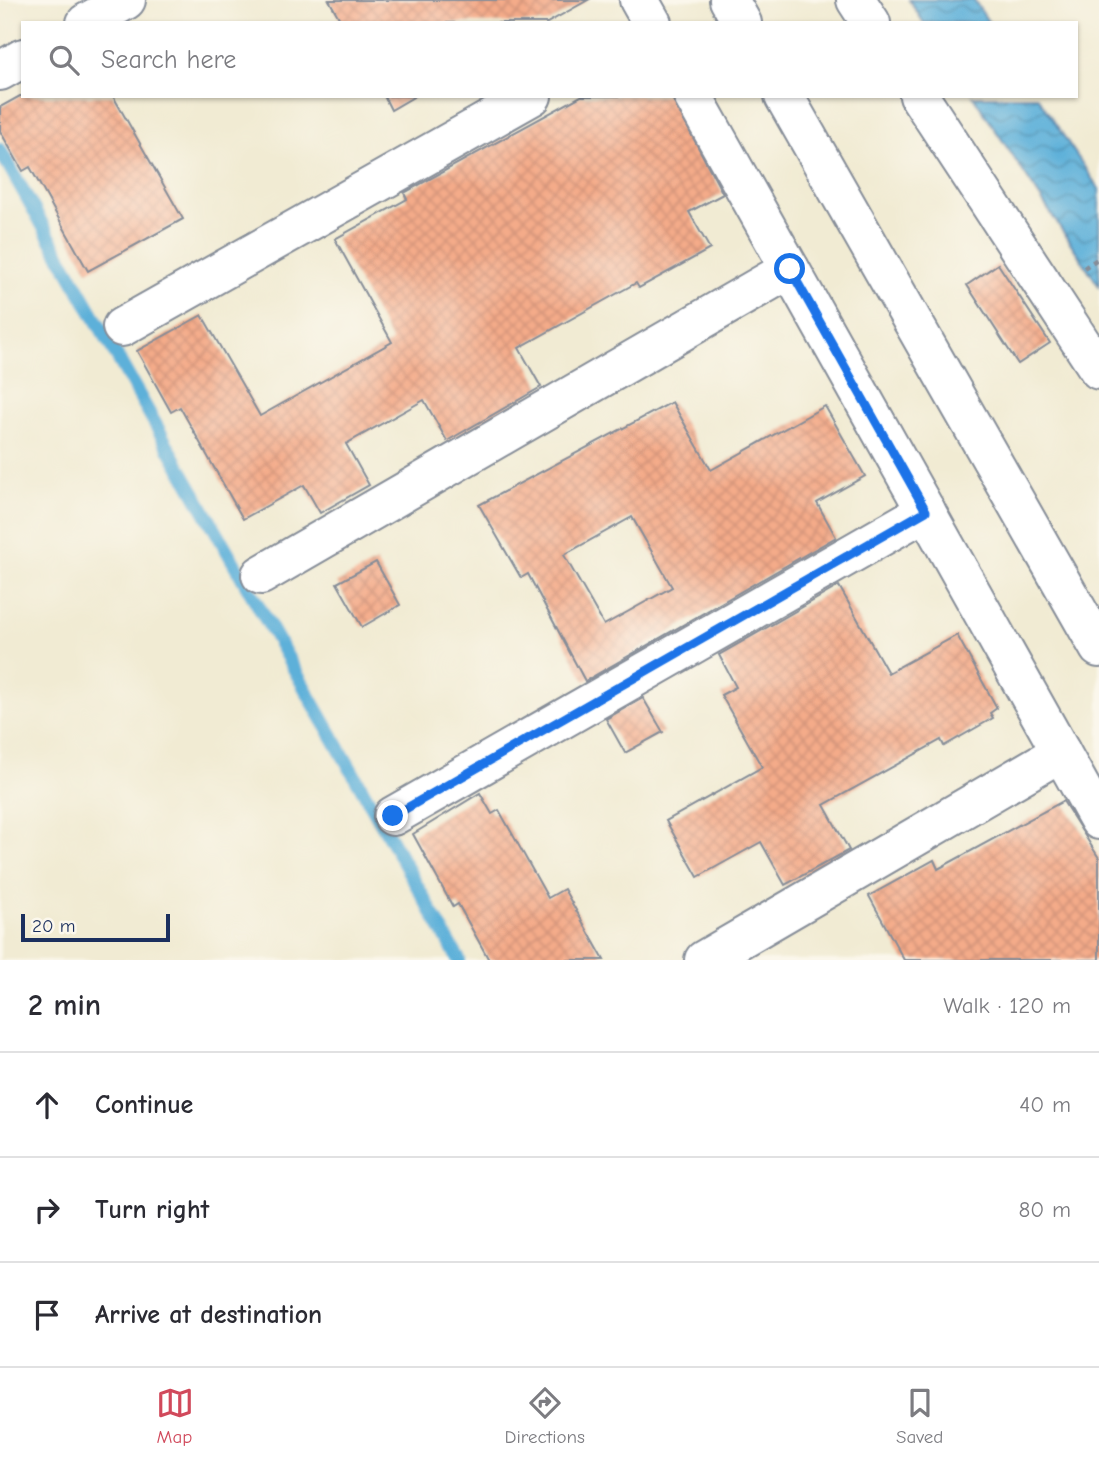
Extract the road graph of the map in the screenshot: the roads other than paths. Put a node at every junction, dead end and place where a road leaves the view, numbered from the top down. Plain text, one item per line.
1 (126, 0) edge
2 (639, 0) edge
3 (729, 0) edge
4 (856, 0) edge
5 (89, 21) edge
6 (651, 21) edge
7 (741, 21) edge
8 (870, 21) edge
9 (21, 59) edge
10 (0, 71) edge
11 (527, 98) edge
12 (694, 98) edge
13 (785, 98) edge
14 (920, 98) edge
15 (790, 269) junction
16 (122, 327) dead end
17 (1099, 370) edge
18 (926, 511) junction
19 (261, 575) dead end
20 (1099, 648) edge
21 (1061, 752) junction
22 (393, 816) dead end
23 (1099, 820) edge
24 (704, 960) edge

1 - 5 street
2 - 6 street
3 - 7 street
4 - 8 street
9 - 10 street
11 - 16 street
12 - 15 street
13 - 20 street
14 - 17 street
15 - 18 street
15 - 19 street
18 - 21 street
18 - 22 street
21 - 23 street
21 - 24 street

